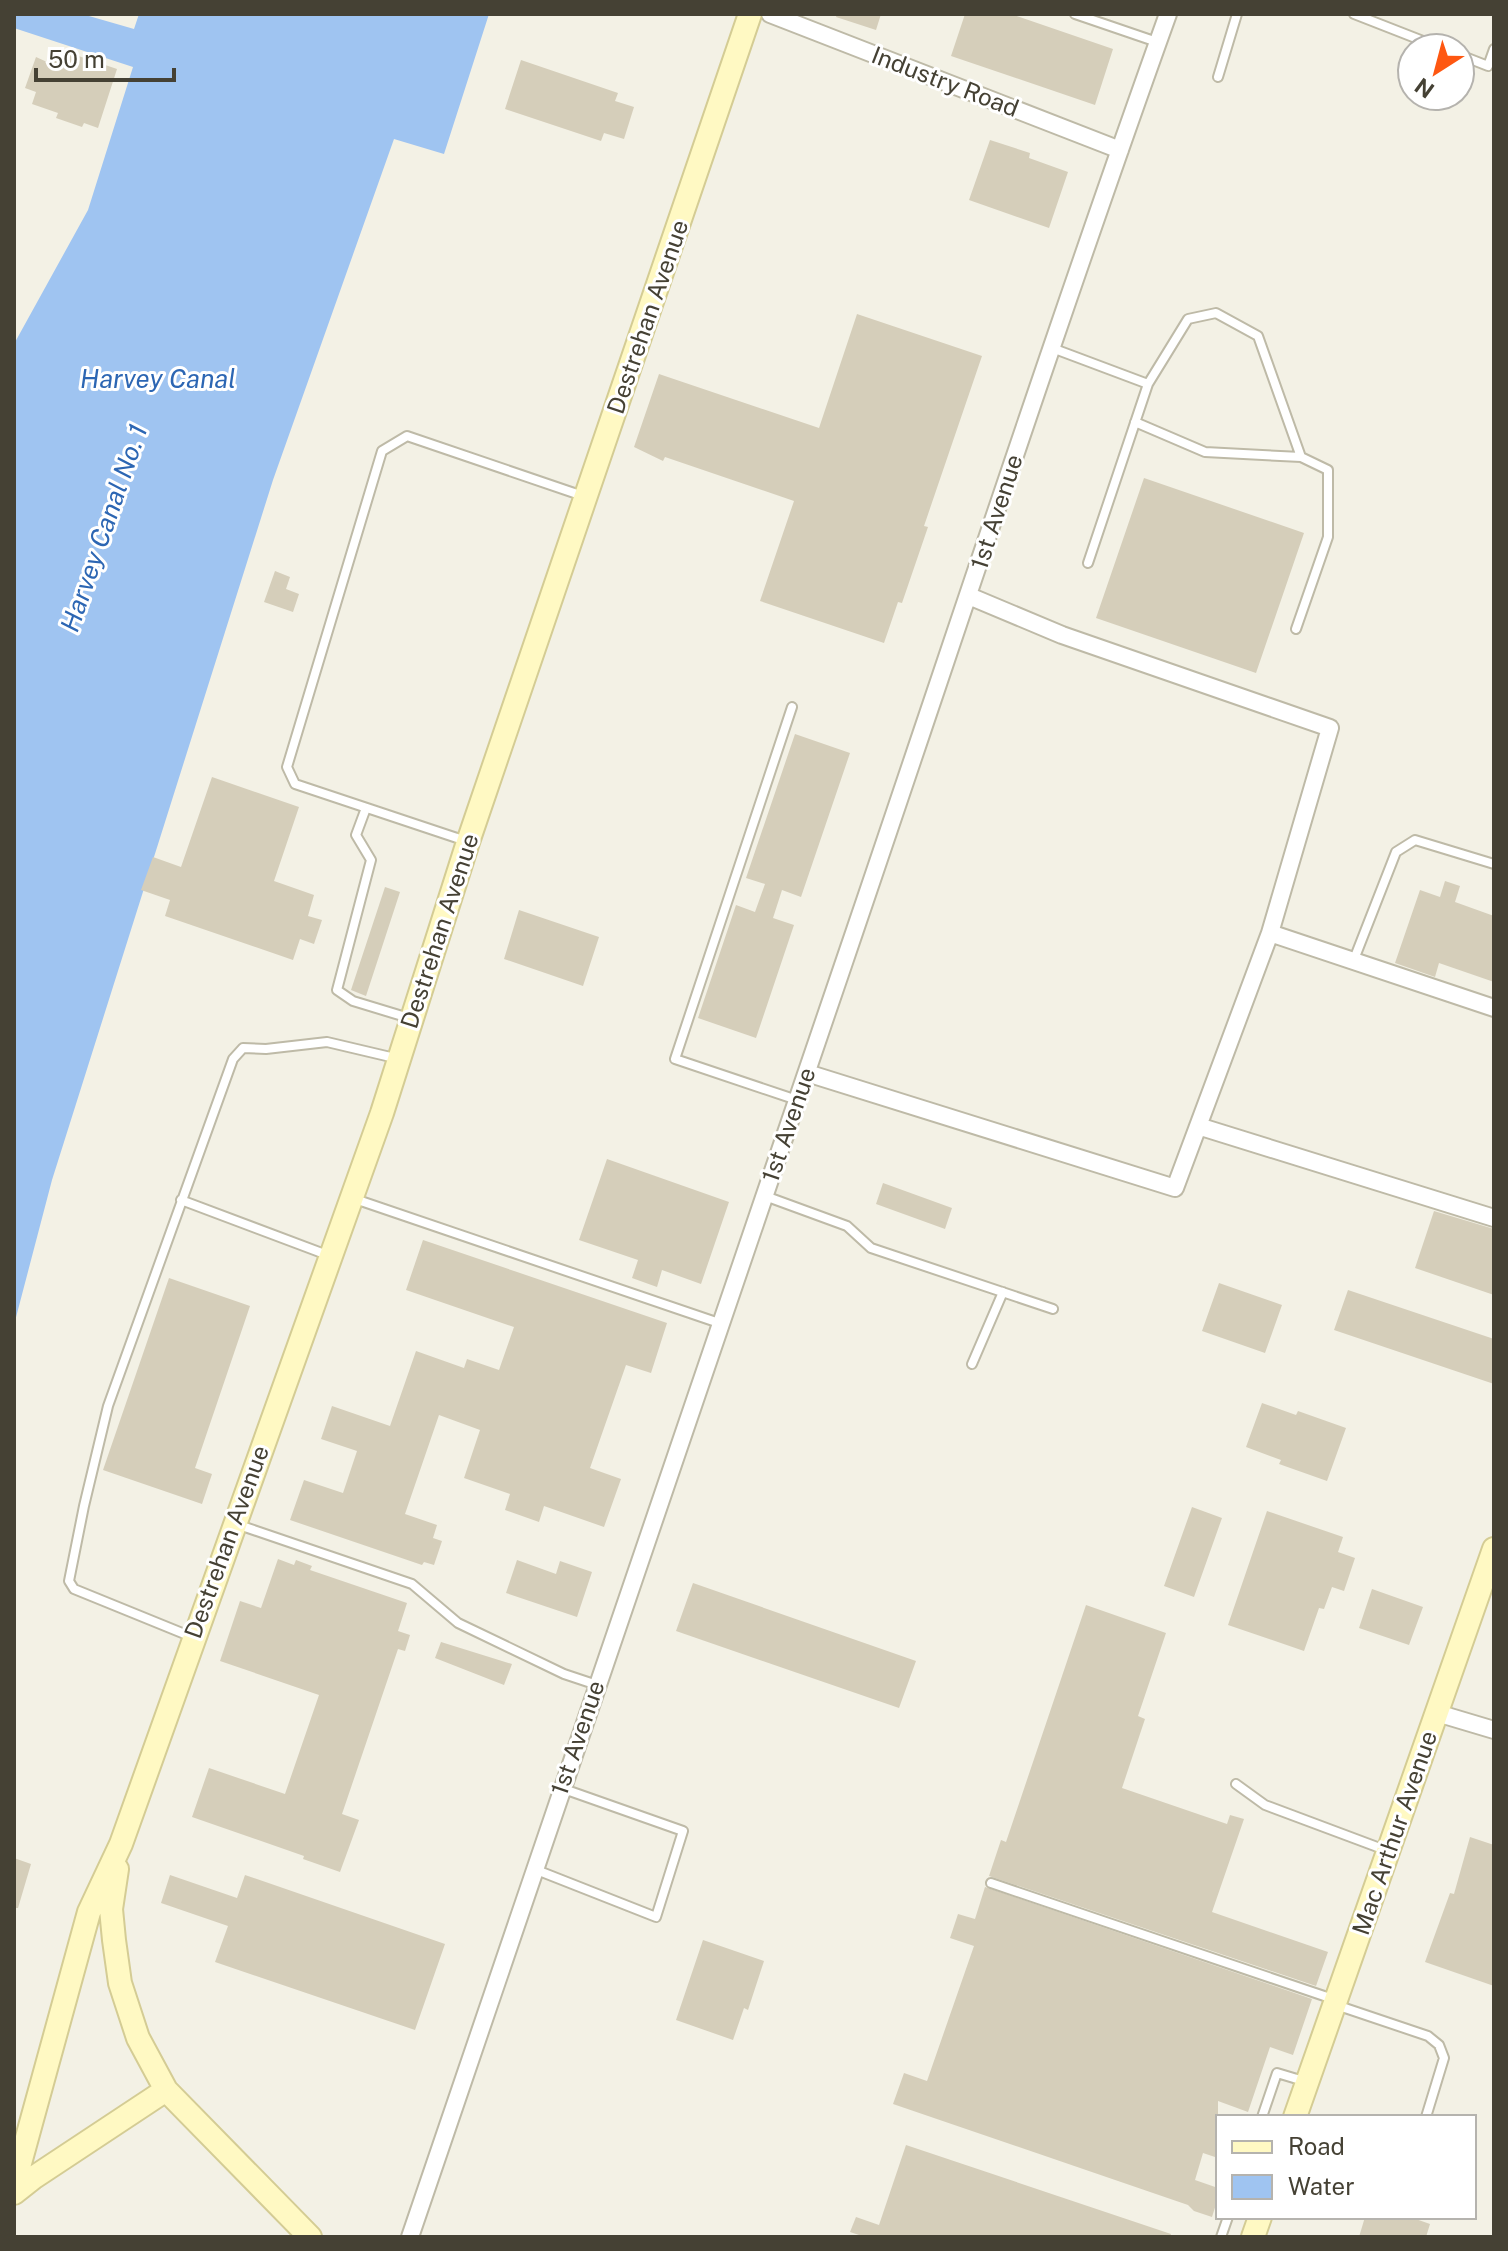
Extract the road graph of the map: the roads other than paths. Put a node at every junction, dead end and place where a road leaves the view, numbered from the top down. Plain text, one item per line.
1 (750, 14) edge
2 (770, 14) edge
3 (1075, 14) edge
4 (1168, 14) edge
5 (1237, 14) edge
6 (1354, 14) edge
7 (1400, 32) edge
8 (1158, 42) junction
9 (1494, 49) edge
10 (1476, 61) edge
11 (1218, 77) dead end
12 (1120, 150) junction
13 (1051, 348) junction
14 (1148, 384) junction
15 (1135, 422) junction
16 (1301, 457) junction
17 (586, 497) junction
18 (1088, 563) dead end
19 (969, 596) junction
20 (1296, 629) dead end
21 (792, 707) dead end
22 (366, 808) junction
23 (468, 842) junction
24 (1494, 864) edge
25 (1270, 933) junction
26 (1353, 962) junction
27 (1494, 1008) edge
28 (412, 1019) junction
29 (399, 1059) junction
30 (807, 1073) junction
31 (797, 1100) junction
32 (1198, 1126) junction
33 (765, 1196) junction
34 (352, 1198) junction
35 (181, 1200) junction
36 (1494, 1218) edge
37 (330, 1257) junction
38 (1003, 1292) junction
39 (1053, 1309) dead end
40 (722, 1324) junction
41 (972, 1364) dead end
42 (234, 1523) junction
43 (1494, 1549) edge
44 (193, 1637) junction
45 (597, 1685) junction
46 (1437, 1713) junction
47 (1494, 1730) edge
48 (1236, 1784) dead end
49 (561, 1788) junction
50 (121, 1844) junction
51 (1389, 1852) junction
52 (534, 1868) junction
53 (991, 1883) dead end
54 (1335, 2003) junction
55 (1308, 2082) junction
56 (166, 2090) junction
57 (1263, 2115) edge
58 (1296, 2115) edge
59 (1427, 2115) edge
60 (14, 2185) edge
61 (14, 2193) edge
62 (310, 2237) edge
63 (410, 2237) edge

1 - 17 main road, Destrehan Avenue
2 - 12 street, Industry Road
3 - 8 lane
4 - 8 street, 1st Avenue
5 - 11 lane
6 - 7 lane
8 - 12 street, 1st Avenue
9 - 10 lane
12 - 13 street, 1st Avenue
13 - 14 lane
13 - 19 street, 1st Avenue
14 - 15 lane
14 - 16 lane
15 - 16 lane
15 - 18 lane
16 - 20 lane
17 - 22 lane
17 - 23 main road, Destrehan Avenue
19 - 25 street
19 - 30 street, 1st Avenue
21 - 31 lane
22 - 23 lane
22 - 28 lane
23 - 28 main road, Destrehan Avenue
24 - 26 lane
25 - 26 street
25 - 32 street
26 - 27 street
28 - 29 main road, Destrehan Avenue
29 - 34 main road, Destrehan Avenue
29 - 35 lane
30 - 31 street, 1st Avenue
30 - 32 street
31 - 33 street, 1st Avenue
32 - 36 street
33 - 38 lane
33 - 40 street, 1st Avenue
34 - 37 main road, Destrehan Avenue
34 - 40 lane
35 - 37 lane
35 - 44 lane
37 - 42 main road, Destrehan Avenue
38 - 39 lane
38 - 41 lane
40 - 45 street, 1st Avenue
42 - 44 main road, Destrehan Avenue
42 - 45 lane
43 - 46 main road, Mac Arthur Avenue
44 - 50 main road, Destrehan Avenue
45 - 49 street, 1st Avenue
46 - 47 street
46 - 51 main road, Mac Arthur Avenue
48 - 51 lane
49 - 52 street, 1st Avenue
49 - 52 lane
50 - 56 main road, Destrehan Avenue
50 - 60 main road, Destrehan Avenue
51 - 54 main road, Mac Arthur Avenue
52 - 63 street, 1st Avenue
53 - 54 lane
54 - 55 main road, Mac Arthur Avenue
54 - 59 lane
55 - 57 lane
55 - 58 main road, Mac Arthur Avenue
56 - 61 main road
56 - 62 main road, Destrehan Avenue

